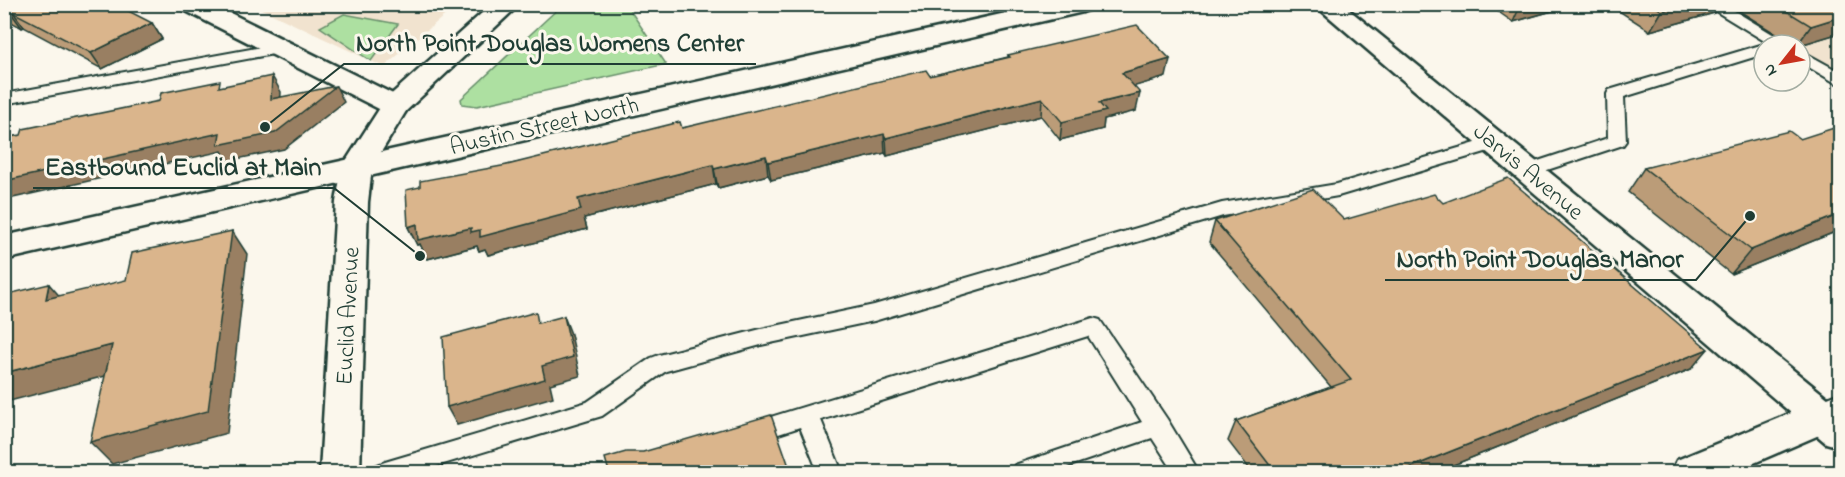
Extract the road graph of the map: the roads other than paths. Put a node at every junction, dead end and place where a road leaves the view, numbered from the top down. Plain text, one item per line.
1 (190, 4) edge
2 (508, 4) edge
3 (1083, 4) edge
4 (1326, 4) edge
5 (1711, 4) edge
6 (1760, 33) edge
7 (278, 49) junction
8 (1752, 53) edge
9 (1812, 62) edge
10 (1840, 78) edge
11 (4, 99) edge
12 (395, 106) junction
13 (1496, 143) junction
14 (357, 167) junction
15 (1529, 170) junction
16 (4, 248) edge
17 (807, 415) junction
18 (1834, 419) edge
19 (1159, 426) junction
20 (730, 439) edge
21 (340, 472) edge
22 (385, 472) edge
23 (830, 472) edge
24 (1023, 472) edge
25 (1187, 472) edge
26 (1691, 472) edge

1 - 7 street
2 - 12 street, Euclid Avenue
3 - 14 street, Austin Street North
4 - 13 street, Jarvis Avenue
5 - 6 lane
7 - 11 lane
7 - 12 street
8 - 15 lane
9 - 10 lane
12 - 14 street, Euclid Avenue
13 - 15 street, Jarvis Avenue
13 - 22 lane
14 - 16 street, Austin Street North
14 - 21 street, Euclid Avenue
15 - 18 street, Jarvis Avenue
17 - 19 lane
17 - 20 lane
17 - 23 lane
18 - 26 street
19 - 24 lane
19 - 25 lane

